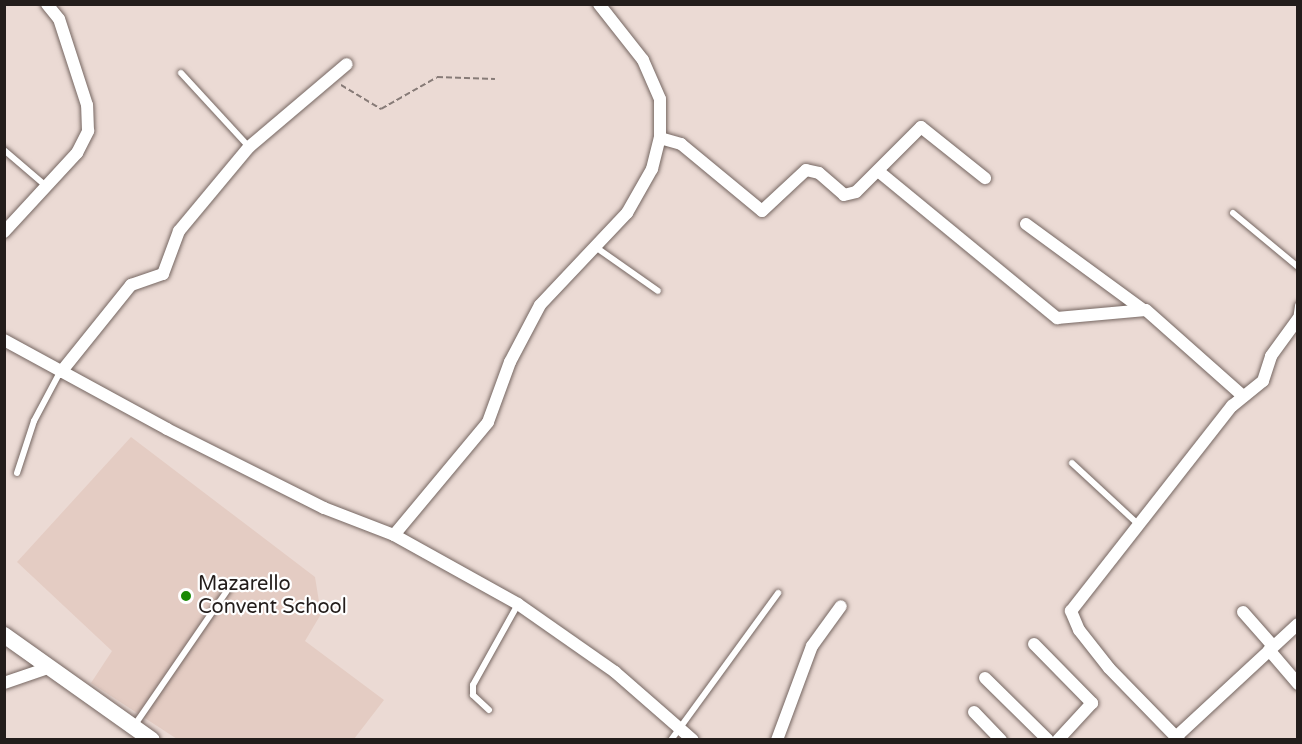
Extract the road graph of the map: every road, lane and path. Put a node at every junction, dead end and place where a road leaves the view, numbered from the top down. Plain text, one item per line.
1 (46, 4) edge
2 (599, 4) edge
3 (347, 64) dead end
4 (181, 73) dead end
5 (330, 78) junction
6 (495, 79) dead end
7 (660, 138) junction
8 (249, 147) junction
9 (4, 150) edge
10 (878, 171) junction
11 (985, 178) dead end
12 (46, 186) junction
13 (1233, 213) dead end
14 (1026, 224) dead end
15 (4, 232) edge
16 (594, 246) junction
17 (1298, 267) edge
18 (658, 291) dead end
19 (1298, 305) edge
20 (1142, 309) junction
21 (1297, 320) edge
22 (4, 340) edge
23 (61, 372) junction
24 (1243, 396) junction
25 (1072, 463) dead end
26 (16, 473) dead end
27 (1142, 527) junction
28 (394, 535) junction
29 (229, 588) dead end
30 (778, 592) dead end
31 (518, 604) junction
32 (842, 606) dead end
33 (1243, 612) dead end
34 (1298, 624) edge
35 (4, 635) edge
36 (1034, 644) dead end
37 (1271, 648) junction
38 (48, 668) junction
39 (985, 678) dead end
40 (4, 683) edge
41 (1298, 684) edge
42 (489, 710) dead end
43 (974, 712) dead end
44 (134, 727) junction
45 (681, 730) junction
46 (1178, 738) edge
47 (152, 740) edge
48 (671, 740) edge
49 (693, 740) edge
50 (777, 740) edge
51 (1001, 740) edge
52 (1048, 740) edge
53 (1058, 740) edge

1 - 12 street
2 - 7 street
3 - 5 street
4 - 8 lane
5 - 6 path
5 - 8 street
7 - 10 street
7 - 16 street
8 - 23 street
9 - 12 lane
10 - 11 street
10 - 20 street
12 - 15 street
13 - 17 lane
14 - 20 street
16 - 18 lane
16 - 28 street
19 - 21 lane
20 - 24 street
21 - 24 street
22 - 23 street
23 - 26 lane
23 - 28 street
24 - 27 street
25 - 27 lane
27 - 46 street
28 - 31 street
29 - 44 lane
30 - 45 lane
31 - 42 lane
31 - 45 street
32 - 50 street
33 - 37 street
34 - 37 street
35 - 38 street
36 - 53 street
37 - 41 street
37 - 46 street
38 - 40 street
38 - 44 street
39 - 52 street
43 - 51 street
44 - 47 street
45 - 48 lane
45 - 49 street

